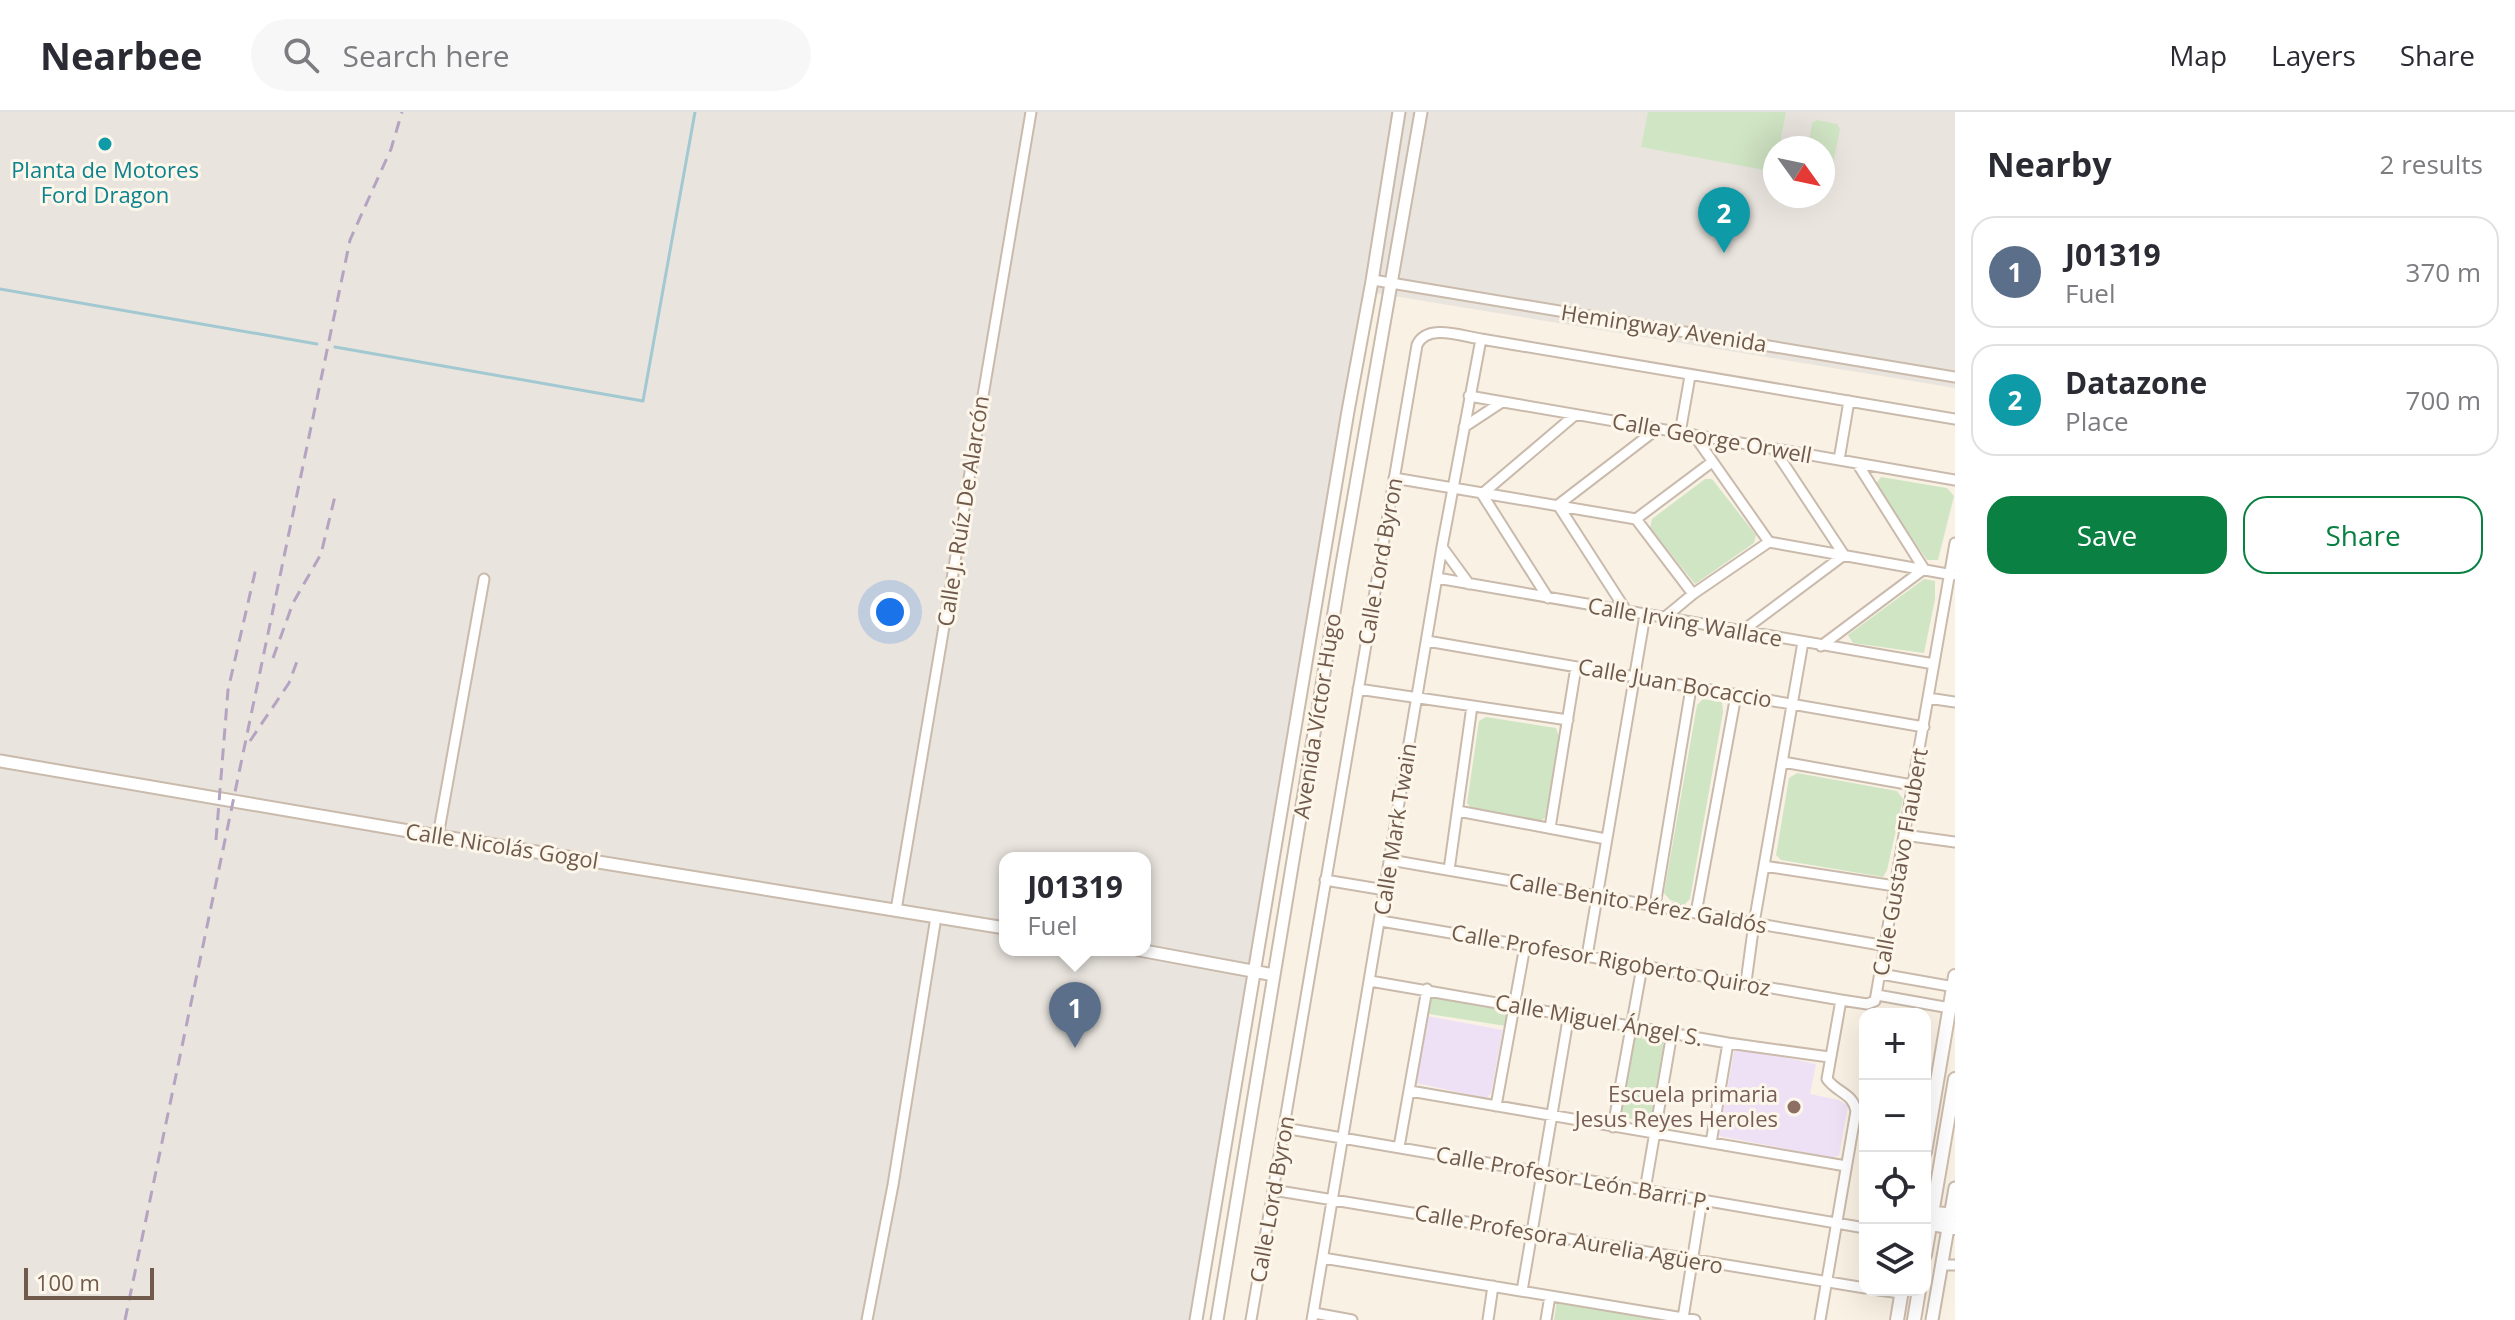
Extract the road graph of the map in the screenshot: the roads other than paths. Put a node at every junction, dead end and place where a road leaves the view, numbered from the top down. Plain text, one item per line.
1 (1031, 112) edge
2 (1399, 112) edge
3 (1421, 112) edge
4 (1390, 166) junction
5 (1411, 169) junction
6 (1373, 280) junction
7 (1391, 283) junction
8 (1481, 339) junction
9 (1690, 376) junction
10 (1955, 377) edge
11 (1469, 396) junction
12 (1849, 401) junction
13 (1502, 402) junction
14 (1575, 415) junction
15 (1955, 419) edge
16 (1464, 427) junction
17 (1657, 429) junction
18 (1680, 433) junction
19 (1694, 435) junction
20 (1774, 449) junction
21 (1839, 460) junction
22 (1712, 462) junction
23 (1857, 463) junction
24 (1394, 478) junction
25 (1955, 480) edge
26 (1453, 489) junction
27 (1482, 494) junction
28 (1558, 505) junction
29 (1636, 519) junction
30 (1769, 542) junction
31 (1955, 543) edge
32 (1442, 547) junction
33 (1844, 555) junction
34 (1924, 569) junction
35 (1953, 575) edge
36 (1437, 578) junction
37 (484, 579) dead end
38 (1469, 584) junction
39 (1693, 594) junction
40 (1548, 598) junction
41 (1627, 612) junction
42 (1645, 615) junction
43 (1664, 618) junction
44 (1741, 632) junction
45 (1427, 641) junction
46 (1803, 642) junction
47 (1821, 646) junction
48 (1934, 664) junction
49 (1576, 667) junction
50 (1634, 677) junction
51 (1691, 688) junction
52 (1358, 689) junction
53 (1736, 695) junction
54 (1417, 697) junction
55 (1928, 698) junction
56 (1955, 702) edge
57 (1794, 703) junction
58 (1472, 706) junction
59 (1568, 720) junction
60 (1924, 727) junction
61 (0, 761) edge
62 (1783, 762) junction
63 (1912, 785) junction
64 (1458, 811) junction
65 (1550, 828) junction
66 (1904, 835) junction
67 (438, 836) junction
68 (1606, 839) junction
69 (1955, 842) edge
70 (1390, 860) junction
71 (1764, 866) junction
72 (1449, 870) junction
73 (1325, 880) junction
74 (1895, 886) junction
75 (1385, 890) junction
76 (1596, 897) junction
77 (1655, 906) junction
78 (896, 910) junction
79 (1696, 913) junction
80 (936, 917) junction
81 (1381, 921) junction
82 (1754, 923) junction
83 (999, 927) edge
84 (1525, 946) junction
85 (1886, 946) junction
86 (1151, 952) edge
87 (1587, 956) junction
88 (1642, 967) junction
89 (1253, 971) junction
90 (1881, 974) junction
91 (1274, 975) junction
92 (1370, 981) junction
93 (1746, 982) junction
94 (1954, 983) edge
95 (1427, 989) junction
96 (1877, 995) junction
97 (1841, 1000) junction
98 (1515, 1004) junction
99 (1950, 1008) junction
100 (1569, 1014) junction
101 (1631, 1025) junction
102 (1672, 1033) junction
103 (1728, 1043) junction
104 (1829, 1057) junction
105 (1955, 1079) edge
106 (1410, 1091) junction
107 (1496, 1106) junction
108 (1552, 1117) junction
109 (1931, 1117) edge
110 (1613, 1127) junction
111 (1284, 1128) junction
112 (1655, 1134) junction
113 (1344, 1138) junction
114 (1711, 1143) junction
115 (1399, 1147) junction
116 (1846, 1166) junction
117 (1543, 1172) junction
118 (1955, 1188) edge
119 (1273, 1190) junction
120 (1645, 1190) junction
121 (1333, 1200) junction
122 (1702, 1200) junction
123 (1931, 1203) edge
124 (1931, 1218) edge
125 (1952, 1221) edge
126 (1837, 1224) junction
127 (1859, 1227) edge
128 (1532, 1232) junction
129 (1323, 1258) junction
130 (1693, 1260) junction
131 (1942, 1265) junction
132 (1955, 1265) edge
133 (1826, 1282) junction
134 (1493, 1286) junction
135 (1859, 1287) edge
136 (1522, 1291) junction
137 (1550, 1296) junction
138 (1900, 1296) edge
139 (1918, 1296) edge
140 (1313, 1317) edge
141 (1683, 1318) edge
142 (867, 1320) edge
143 (1196, 1320) edge
144 (1217, 1320) edge
145 (1251, 1320) edge
146 (1352, 1320) edge
147 (1488, 1320) edge
148 (1546, 1320) edge
149 (1695, 1320) edge
150 (1820, 1320) edge
151 (1897, 1320) edge
152 (1914, 1320) edge
153 (1932, 1320) edge

1 - 78 street, Calle J. Ruíz De Alarcón
2 - 4 street, Avenida Víctor Hugo
3 - 5 street, Avenida Víctor Hugo
4 - 5 street
4 - 6 street, Avenida Víctor Hugo
5 - 7 street, Avenida Víctor Hugo
6 - 7 street, Hemingway Avenida
6 - 89 street, Avenida Víctor Hugo
7 - 10 street, Hemingway Avenida
7 - 91 street, Avenida Víctor Hugo
8 - 9 street, Calle Lord Byron
8 - 11 street, Calle Mark Twain
8 - 24 street, Calle Lord Byron
9 - 12 street, Calle Lord Byron
9 - 18 street
11 - 13 street, Calle George Orwell
11 - 16 street, Calle Mark Twain
12 - 15 street, Calle Lord Byron
12 - 21 street
13 - 14 street, Calle George Orwell
13 - 16 street
14 - 17 street, Calle George Orwell
14 - 27 street
16 - 26 street, Calle Mark Twain
17 - 18 street, Calle George Orwell
17 - 28 street
18 - 19 street, Calle George Orwell
19 - 20 street, Calle George Orwell
19 - 22 street
20 - 21 street, Calle George Orwell
20 - 33 street
21 - 23 street, Calle George Orwell
22 - 29 street
22 - 30 street
23 - 25 street, Calle George Orwell
23 - 34 street
24 - 26 street
24 - 52 street, Calle Lord Byron
26 - 27 street
26 - 32 street, Calle Mark Twain
27 - 28 street
27 - 40 street
28 - 29 street
28 - 41 street
29 - 39 street
30 - 33 street
30 - 39 street
31 - 35 street, Calle Gustavo Flaubert
32 - 36 street, Calle Mark Twain
32 - 38 street
33 - 34 street
33 - 44 street
34 - 35 street
34 - 47 street
35 - 48 street, Calle Gustavo Flaubert
36 - 38 street, Calle Irving Wallace
36 - 45 street, Calle Mark Twain
37 - 67 street
38 - 40 street, Calle Irving Wallace
39 - 43 street
40 - 41 street, Calle Irving Wallace
41 - 42 street, Calle Irving Wallace
42 - 43 street, Calle Irving Wallace
42 - 50 street
43 - 44 street, Calle Irving Wallace
44 - 46 street, Calle Irving Wallace
45 - 49 street, Calle Juan Bocaccio
45 - 54 street, Calle Mark Twain
46 - 47 street, Calle Irving Wallace
46 - 57 street
47 - 48 street, Calle Irving Wallace
48 - 55 street, Calle Gustavo Flaubert
49 - 50 street, Calle Juan Bocaccio
49 - 59 street
50 - 51 street, Calle Juan Bocaccio
50 - 68 street
51 - 53 street, Calle Juan Bocaccio
51 - 77 street
52 - 54 street
52 - 73 street, Calle Lord Byron
53 - 57 street, Calle Juan Bocaccio
53 - 79 street
54 - 58 street
54 - 70 street, Calle Mark Twain
55 - 56 street
55 - 60 street, Calle Gustavo Flaubert
57 - 60 street, Calle Juan Bocaccio
57 - 62 street
58 - 59 street
58 - 64 street
59 - 65 street
60 - 63 street, Calle Gustavo Flaubert
61 - 67 street, Calle Nicolás Gogol
62 - 63 street
62 - 71 street
63 - 66 street, Calle Gustavo Flaubert
64 - 65 street
64 - 72 street
65 - 68 street
66 - 69 street
66 - 74 street, Calle Gustavo Flaubert
67 - 78 street, Calle Nicolás Gogol
68 - 76 street
70 - 72 street, Calle Benito Pérez Galdós
70 - 75 street, Calle Mark Twain
71 - 74 street
71 - 82 street
72 - 76 street, Calle Benito Pérez Galdós
73 - 75 street
73 - 111 street, Calle Lord Byron
74 - 85 street, Calle Gustavo Flaubert
75 - 81 street, Calle Mark Twain
76 - 77 street, Calle Benito Pérez Galdós
76 - 87 street
77 - 79 street, Calle Benito Pérez Galdós
78 - 80 street, Calle Nicolás Gogol
79 - 82 street, Calle Benito Pérez Galdós
80 - 83 street, Calle Nicolás Gogol
80 - 142 street
81 - 84 street, Calle Profesor Rigoberto Quiroz
81 - 92 street, Calle Mark Twain
82 - 85 street, Calle Benito Pérez Galdós
82 - 93 street
84 - 87 street, Calle Profesor Rigoberto Quiroz
84 - 98 street
85 - 90 street, Calle Gustavo Flaubert
86 - 89 street
87 - 88 street, Calle Profesor Rigoberto Quiroz
88 - 93 street, Calle Profesor Rigoberto Quiroz
88 - 101 street
89 - 91 street
89 - 143 street, Avenida Víctor Hugo
90 - 94 street
90 - 96 street, Calle Gustavo Flaubert
91 - 144 street, Avenida Víctor Hugo
92 - 95 street, Calle Miguel Ángel S.
92 - 113 street, Calle Mark Twain
93 - 97 street, Calle Profesor Rigoberto Quiroz
94 - 99 main road
95 - 98 street, Calle Miguel Ángel S.
95 - 106 street
96 - 97 street, Calle Gustavo Flaubert
96 - 99 street
97 - 104 street
98 - 100 street, Calle Miguel Ángel S.
98 - 107 street
99 - 109 main road
100 - 101 street, Calle Miguel Ángel S.
100 - 108 street
101 - 102 street, Calle Miguel Ángel S.
101 - 110 street
102 - 103 street, Calle Miguel Ángel S.
102 - 112 street
103 - 104 street, Calle Miguel Ángel S.
103 - 114 street
104 - 116 street
105 - 123 main road
106 - 107 street
106 - 115 street
107 - 108 street
108 - 110 street
108 - 117 street
110 - 112 street
111 - 113 street, Calle Profesor León Barri P.
111 - 119 street, Calle Lord Byron
112 - 114 street
112 - 120 street
113 - 115 street, Calle Profesor León Barri P.
113 - 121 street, Calle Mark Twain
114 - 116 street
115 - 117 street, Calle Profesor León Barri P.
116 - 126 street
117 - 120 street, Calle Profesor León Barri P.
117 - 128 street
118 - 125 street
119 - 121 street, Calle Profesora Aurelia Agüero
119 - 145 street, Calle Lord Byron
120 - 122 street, Calle Profesor León Barri P.
121 - 128 street, Calle Profesora Aurelia Agüero
121 - 129 street, Calle Mark Twain
122 - 126 street, Calle Profesor León Barri P.
122 - 130 street
124 - 125 main road
125 - 131 street
126 - 127 street, Calle Profesor León Barri P.
126 - 133 street
128 - 130 street, Calle Profesora Aurelia Agüero
128 - 136 street
129 - 134 street
129 - 140 street, Calle Mark Twain
130 - 133 street, Calle Profesora Aurelia Agüero
130 - 141 street
131 - 132 street
131 - 153 street
133 - 135 street, Calle Profesora Aurelia Agüero
133 - 150 street
134 - 136 street
134 - 147 street
136 - 137 street
137 - 141 street
137 - 148 street
138 - 151 main road
139 - 152 main road
140 - 146 street
141 - 149 street

